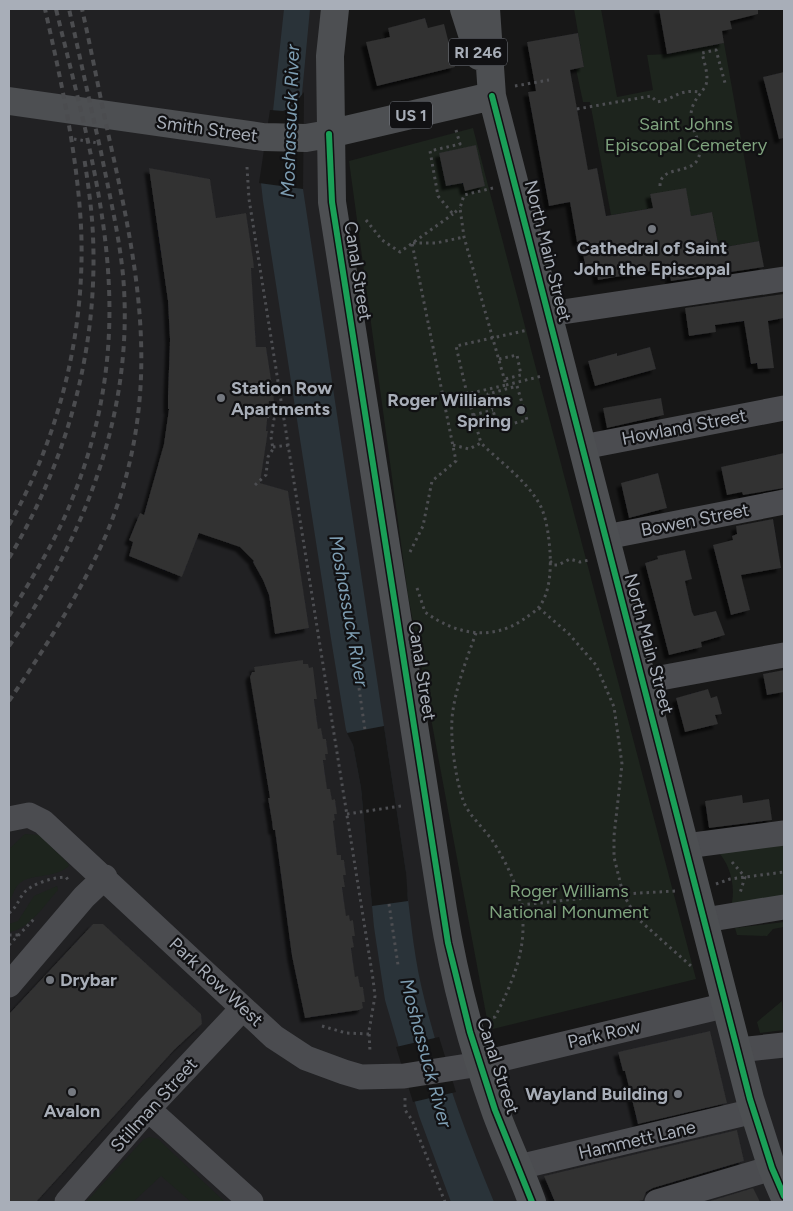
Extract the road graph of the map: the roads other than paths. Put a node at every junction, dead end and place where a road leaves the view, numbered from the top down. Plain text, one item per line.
1 (335, 9) edge
2 (464, 9) edge
3 (486, 9) edge
4 (503, 91) junction
5 (9, 101) edge
6 (317, 136) junction
7 (784, 279) edge
8 (540, 322) junction
9 (784, 408) edge
10 (583, 447) junction
11 (784, 502) edge
12 (606, 537) junction
13 (784, 655) edge
14 (644, 681) junction
15 (9, 819) edge
16 (784, 834) edge
17 (686, 846) junction
18 (105, 878) junction
19 (784, 907) edge
20 (705, 920) junction
21 (9, 985) edge
22 (727, 1005) junction
23 (242, 1009) junction
24 (784, 1046) edge
25 (739, 1050) junction
26 (480, 1064) junction
27 (148, 1109) junction
28 (754, 1111) junction
29 (519, 1167) junction
30 (772, 1168) junction
31 (784, 1196) edge
32 (67, 1202) edge
33 (251, 1202) edge
34 (532, 1202) edge
35 (657, 1202) edge

1 - 6 main road, Canal Street
2 - 4 main road, RI 246
3 - 4 main road, North Main Street
4 - 6 main road, Smith Street / US 1
4 - 8 main road, North Main Street
5 - 6 main road, Smith Street / US 1
6 - 26 main road, Canal Street
7 - 8 street
8 - 10 main road, North Main Street
9 - 10 street, Howland Street
10 - 12 main road, North Main Street
11 - 12 street, Bowen Street
12 - 14 main road, North Main Street
13 - 14 street
14 - 17 main road, North Main Street
15 - 18 street, Park Row West
16 - 17 street
17 - 20 main road, North Main Street
18 - 21 street
18 - 23 street, Park Row West
19 - 20 street
20 - 22 main road, North Main Street
22 - 25 main road, North Main Street
22 - 26 street, Park Row
23 - 26 street, Park Row West
23 - 27 street, Stillman Street
24 - 25 street
25 - 28 main road, North Main Street
26 - 29 main road, Canal Street
27 - 32 street, Stillman Street
27 - 33 street
28 - 29 street, Hammett Lane
28 - 30 main road, North Main Street
29 - 34 main road, Canal Street
30 - 31 main road, North Main Street
30 - 35 street

